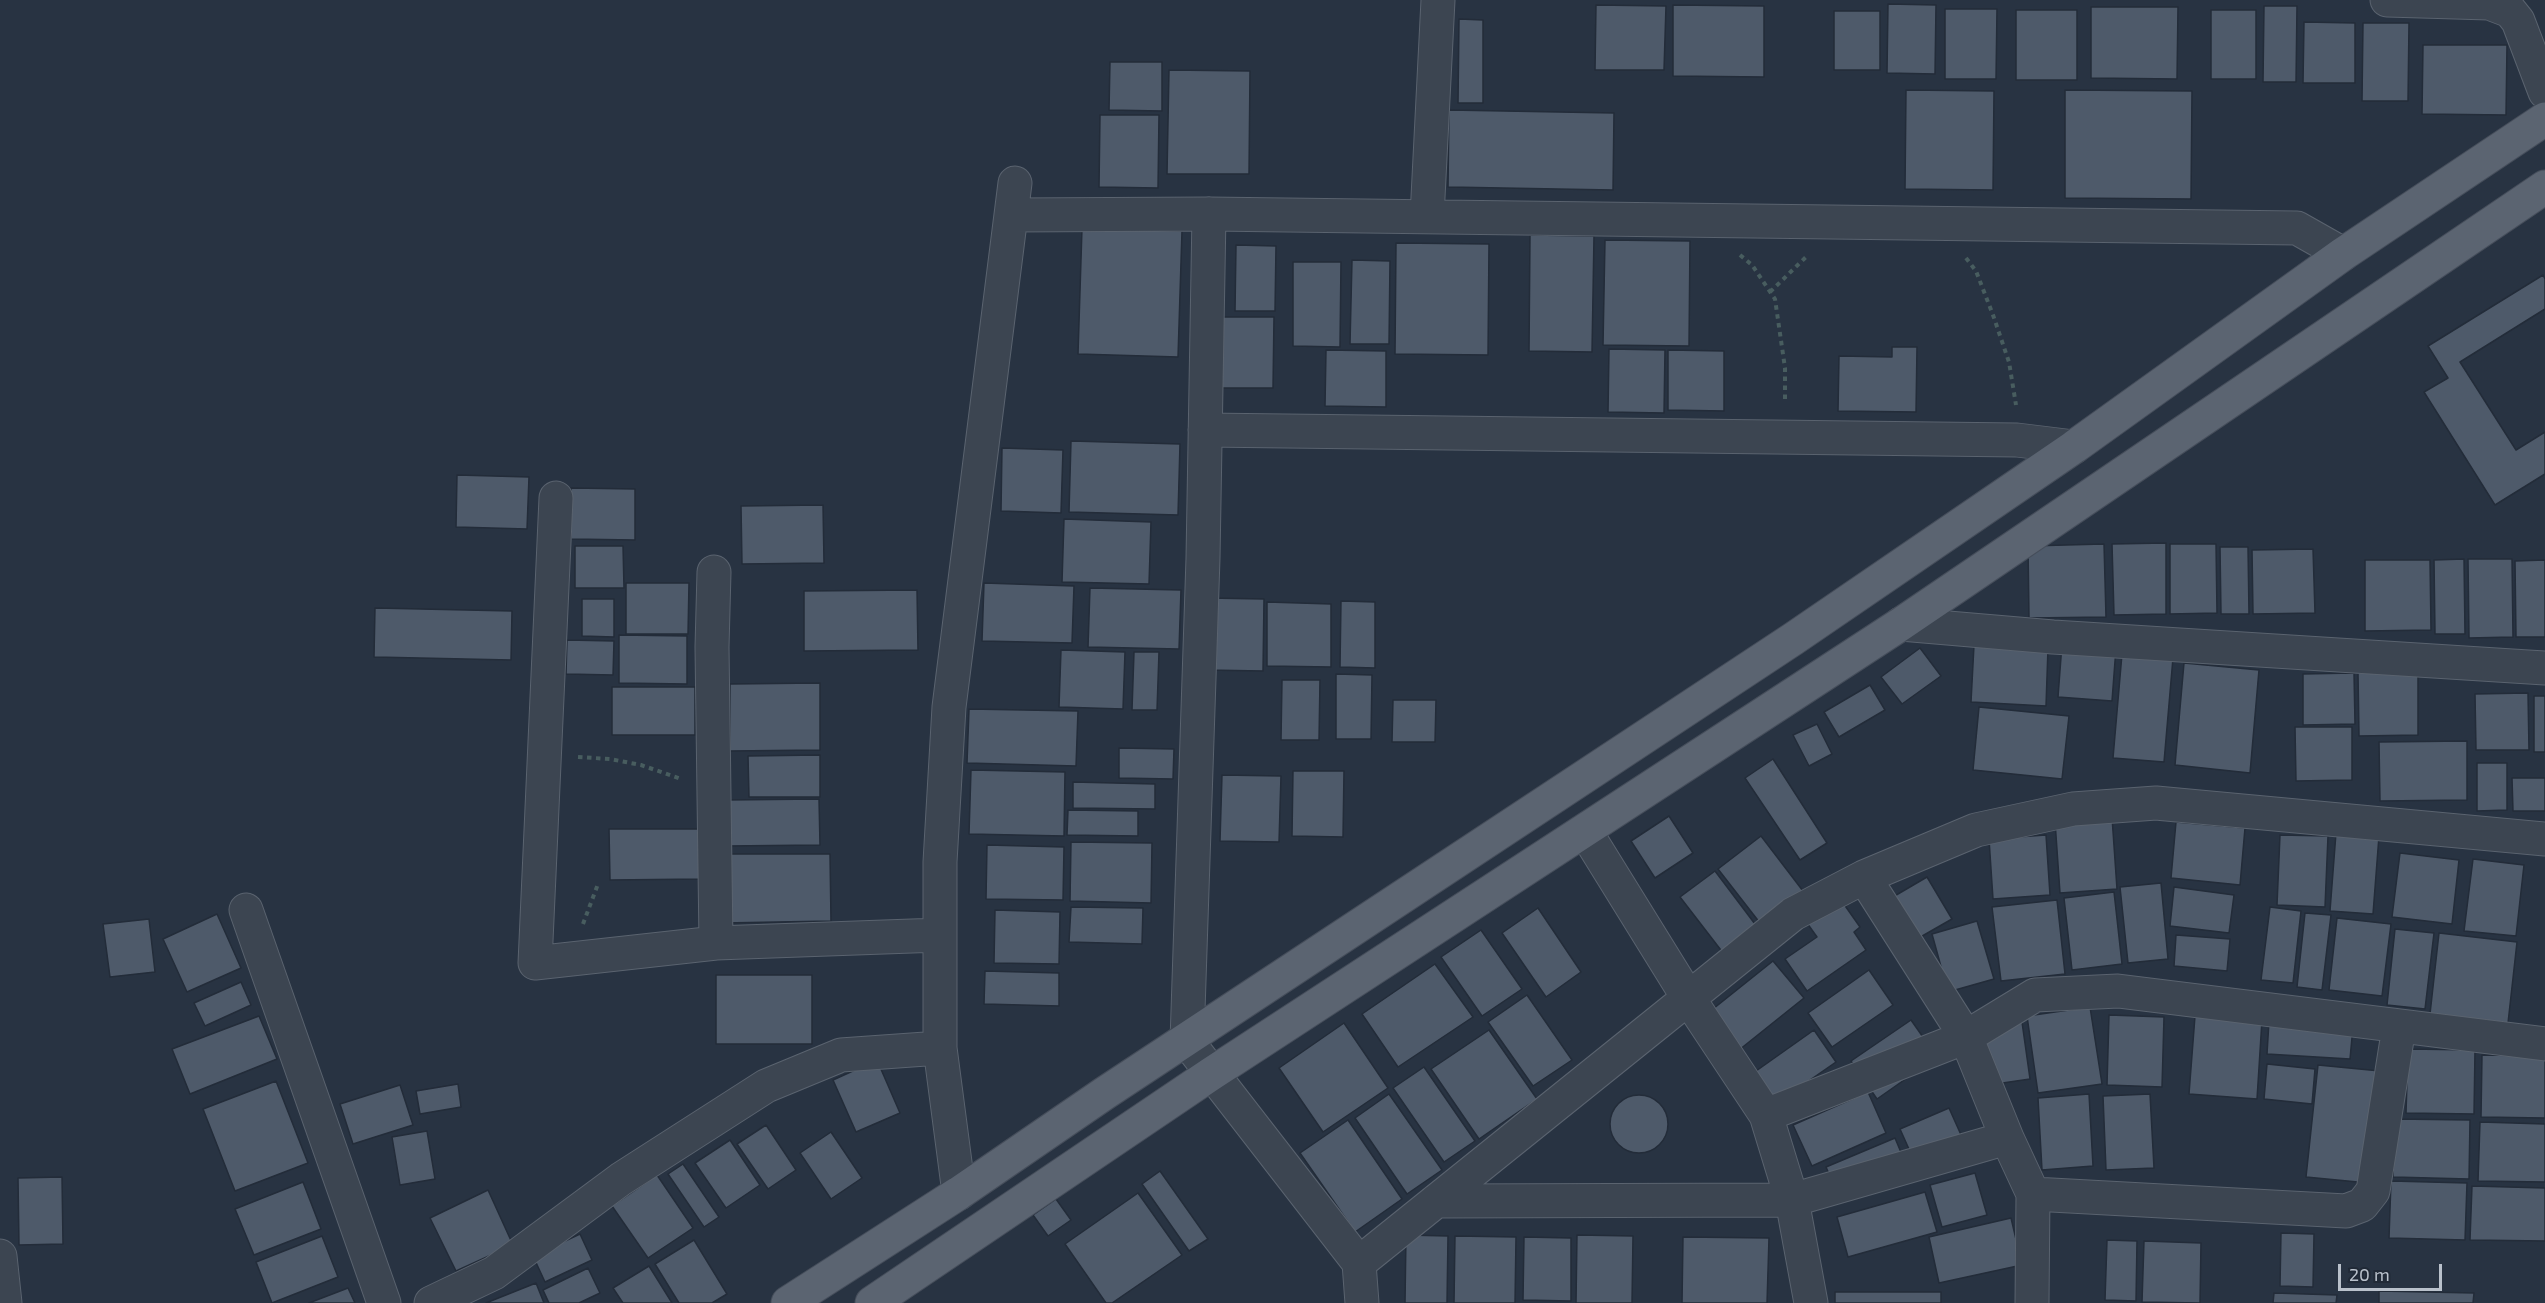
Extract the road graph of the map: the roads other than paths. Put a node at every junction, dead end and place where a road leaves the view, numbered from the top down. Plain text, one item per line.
1 (1438, 0) edge
2 (2387, 0) edge
3 (2545, 92) edge
4 (2545, 119) edge
5 (2545, 187) edge
6 (1209, 214) junction
7 (1427, 217) junction
8 (2343, 254) junction
9 (1205, 430) junction
10 (2074, 447) junction
11 (556, 498) dead end
12 (714, 572) dead end
13 (1901, 624) junction
14 (2545, 668) edge
15 (1585, 831) junction
16 (2545, 839) edge
17 (1864, 877) junction
18 (246, 910) dead end
19 (940, 935) junction
20 (716, 943) junction
21 (1689, 999) junction
22 (2399, 1027) junction
23 (1966, 1037) junction
24 (1187, 1041) junction
25 (2545, 1044) edge
26 (940, 1048) junction
27 (1211, 1074) junction
28 (1766, 1115) junction
29 (2007, 1138) junction
30 (959, 1193) junction
31 (2033, 1194) junction
32 (1792, 1200) junction
33 (1436, 1201) junction
34 (0, 1256) edge
35 (1359, 1263) junction
36 (795, 1301) edge
37 (5, 1303) edge
38 (384, 1303) edge
39 (431, 1303) edge
40 (872, 1303) edge
41 (1362, 1303) edge
42 (1811, 1303) edge
43 (2032, 1303) edge

1 - 7 street
2 - 3 street
4 - 8 main road
5 - 13 main road
6 - 7 street
6 - 9 street
6 - 19 street
7 - 8 street
8 - 10 main road
9 - 10 street
9 - 24 street
10 - 24 main road
11 - 20 street
12 - 20 street
13 - 14 street
13 - 15 main road
15 - 21 street
15 - 27 main road
16 - 17 street
17 - 21 street
17 - 23 street
18 - 38 street
19 - 20 street
19 - 26 street
21 - 28 street
21 - 33 street
22 - 23 street
22 - 25 street
22 - 31 street
23 - 28 street
23 - 29 street
24 - 27 street
24 - 30 main road
26 - 30 street
26 - 39 street
27 - 35 street
27 - 40 main road
28 - 32 street
29 - 31 street
29 - 32 street
30 - 36 main road
31 - 43 street
32 - 33 street
32 - 42 street
33 - 35 street
34 - 37 street
35 - 41 street

